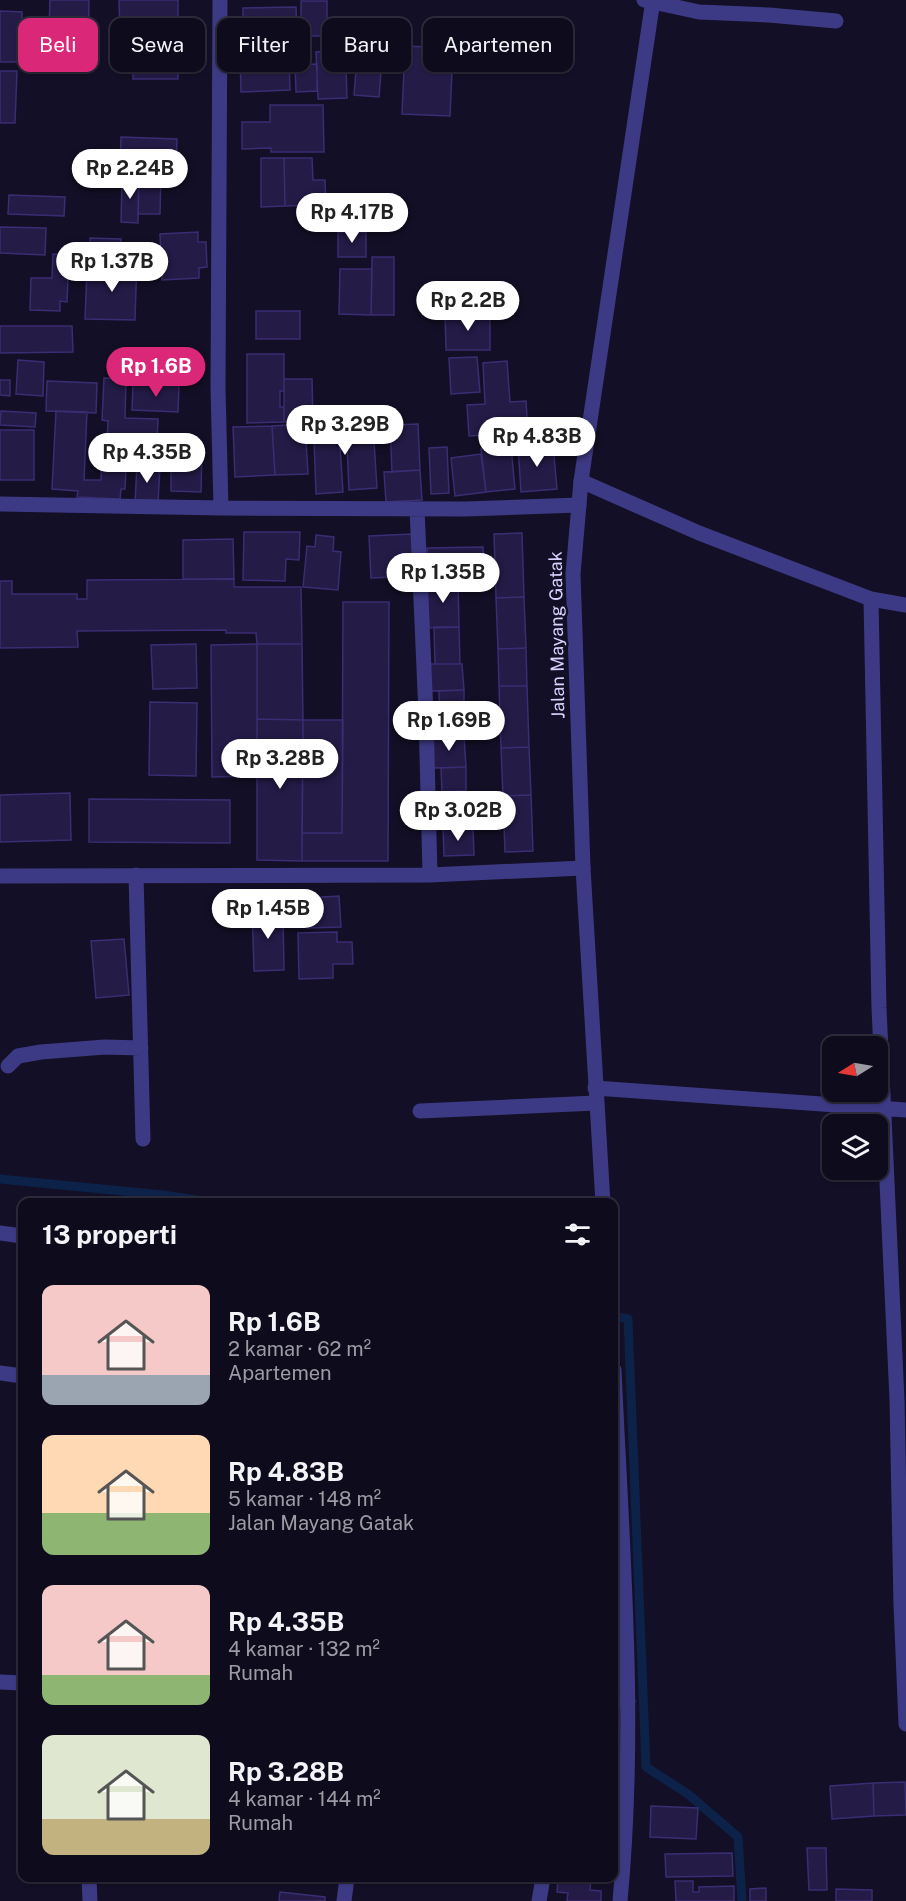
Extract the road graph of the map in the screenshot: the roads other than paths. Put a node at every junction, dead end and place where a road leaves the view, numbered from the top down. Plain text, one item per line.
1 (220, 0) edge
2 (650, 1) edge
3 (836, 21) dead end
4 (581, 481) junction
5 (0, 504) edge
6 (579, 506) junction
7 (221, 508) junction
8 (417, 509) junction
9 (871, 599) junction
10 (906, 605) edge
11 (583, 868) junction
12 (136, 874) junction
13 (430, 875) junction
14 (0, 876) edge
15 (141, 1048) junction
16 (8, 1066) dead end
17 (596, 1095) junction
18 (884, 1109) junction
19 (906, 1110) edge
20 (420, 1111) dead end
21 (143, 1139) dead end
22 (603, 1198) edge
23 (0, 1233) edge
24 (18, 1235) edge
25 (0, 1373) edge
26 (18, 1375) edge
27 (618, 1443) edge
28 (0, 1682) edge
29 (18, 1683) edge
30 (621, 1701) edge
31 (906, 1724) edge
32 (620, 1835) edge
33 (89, 1882) edge
34 (346, 1882) edge
35 (542, 1882) edge
36 (90, 1901) edge
37 (344, 1901) edge
38 (539, 1901) edge
39 (620, 1901) edge

1 - 7 street
2 - 3 street
2 - 4 street, Jalan Mayang Gatak
4 - 6 street, Jalan Mayang Gatak
4 - 9 street
5 - 7 street
6 - 8 street
6 - 11 street, Jalan Mayang Gatak
7 - 8 street
8 - 13 street
9 - 10 street
9 - 18 street
11 - 13 street
11 - 17 street, Jalan Mayang Gatak
12 - 13 street
12 - 14 street
12 - 15 street
15 - 16 street
15 - 21 street
17 - 18 street
17 - 20 street
17 - 22 street, Jalan Mayang Gatak
18 - 19 street
18 - 31 street
23 - 24 street
25 - 26 street
27 - 30 street
28 - 29 street
30 - 32 street
32 - 39 street
33 - 36 street
34 - 37 street
35 - 38 street

